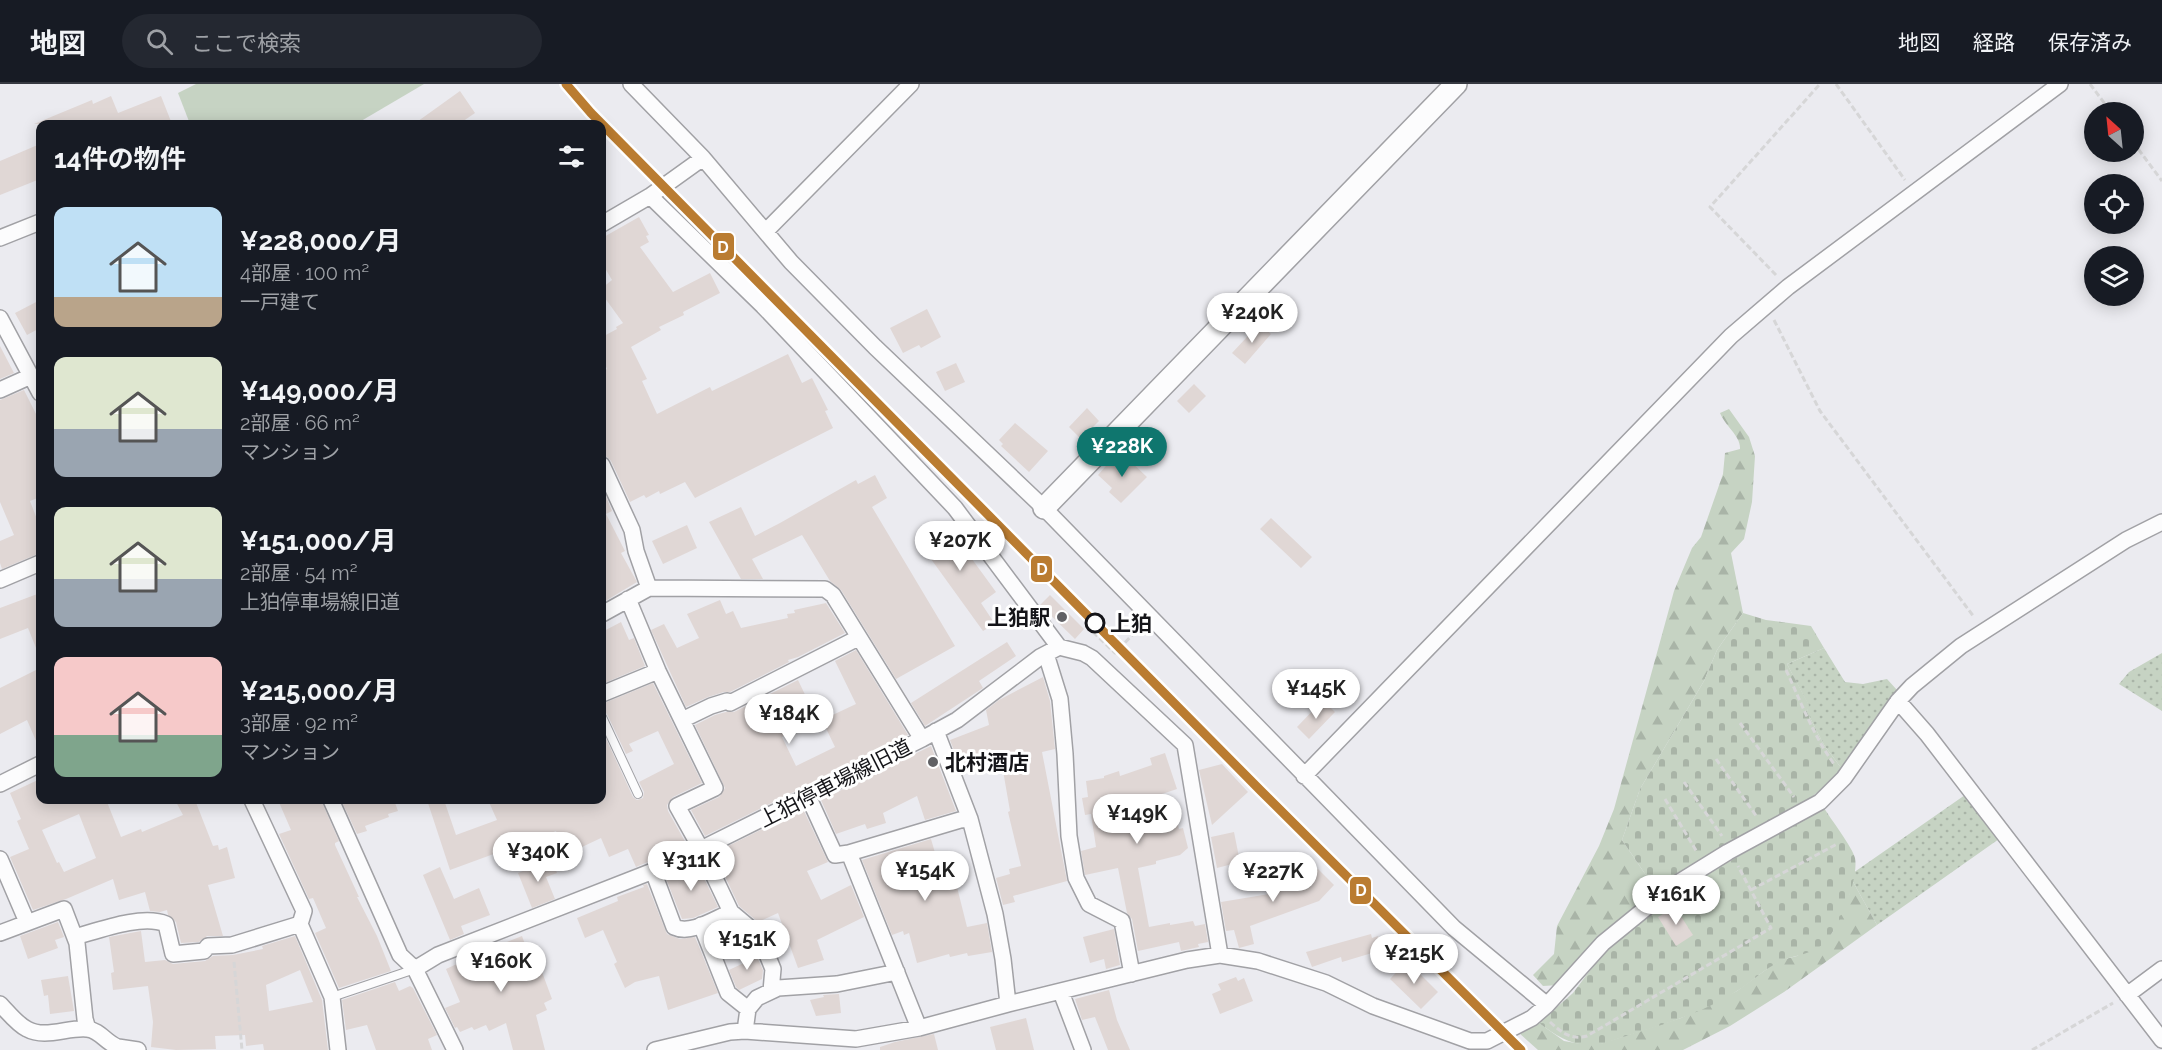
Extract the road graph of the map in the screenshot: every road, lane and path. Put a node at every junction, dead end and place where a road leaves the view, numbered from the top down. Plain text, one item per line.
1 (631, 84) edge
2 (911, 84) edge
3 (1456, 84) edge
4 (1820, 84) edge
5 (1836, 84) edge
6 (2060, 84) edge
7 (2090, 84) edge
8 (2104, 102) edge
9 (2144, 156) edge
10 (703, 158) junction
11 (2162, 180) edge
12 (1914, 192) junction
13 (650, 196) junction
14 (606, 222) edge
15 (36, 224) edge
16 (766, 231) junction
17 (0, 238) edge
18 (1788, 287) junction
19 (1767, 305) junction
20 (0, 318) edge
21 (36, 383) edge
22 (36, 387) edge
23 (0, 390) edge
24 (606, 474) edge
25 (1044, 508) junction
26 (2162, 522) edge
27 (36, 565) edge
28 (0, 580) edge
29 (649, 588) junction
30 (628, 600) junction
31 (606, 612) edge
32 (1138, 629) dead end
33 (1984, 631) junction
34 (1093, 632) dead end
35 (858, 638) junction
36 (1052, 651) junction
37 (1786, 670) dead end
38 (658, 671) junction
39 (606, 692) edge
40 (1898, 701) junction
41 (682, 720) junction
42 (1740, 723) dead end
43 (606, 726) edge
44 (936, 731) junction
45 (922, 739) junction
46 (1716, 759) dead end
47 (36, 766) edge
48 (1304, 776) junction
49 (1844, 778) junction
50 (1684, 782) dead end
51 (0, 784) edge
52 (638, 794) dead end
53 (808, 796) junction
54 (1665, 799) dead end
55 (254, 804) edge
56 (333, 804) edge
57 (1804, 810) junction
58 (970, 819) junction
59 (1767, 831) junction
60 (1837, 844) dead end
61 (701, 849) junction
62 (1730, 851) junction
63 (849, 853) junction
64 (0, 859) edge
65 (1706, 866) junction
66 (653, 871) junction
67 (1752, 890) junction
68 (730, 912) junction
69 (27, 922) junction
70 (300, 924) junction
71 (701, 925) junction
72 (0, 933) edge
73 (75, 937) junction
74 (232, 945) junction
75 (1220, 955) junction
76 (415, 969) junction
77 (2162, 969) edge
78 (897, 972) junction
79 (1132, 974) junction
80 (771, 991) junction
81 (1061, 992) junction
82 (2127, 995) junction
83 (332, 997) junction
84 (0, 1004) edge
85 (1008, 1004) junction
86 (748, 1009) junction
87 (1543, 1009) junction
88 (919, 1028) junction
89 (88, 1029) junction
90 (745, 1031) junction
91 (2162, 1040) edge
92 (1474, 1046) edge
93 (118, 1048) edge
94 (138, 1050) edge
95 (242, 1050) edge
96 (338, 1050) edge
97 (455, 1050) edge
98 (655, 1050) edge
99 (1083, 1050) edge
100 (2031, 1050) edge

1 - 10 street
2 - 16 street
3 - 25 street
4 - 18 path
5 - 12 path
6 - 12 street
7 - 8 path
9 - 11 path
10 - 13 street
10 - 16 street
12 - 18 street
13 - 14 street
13 - 36 street
15 - 17 street
16 - 25 street
18 - 19 street
19 - 33 path
19 - 48 street
20 - 21 street
22 - 23 street
24 - 29 street
25 - 48 street
26 - 33 street
27 - 28 street
29 - 30 street
29 - 35 street
30 - 31 street
30 - 38 street
32 - 34 path
33 - 40 street
35 - 41 street
35 - 45 street
36 - 44 street, 上狛停車場線旧道
36 - 75 street
36 - 79 street
37 - 49 path
38 - 39 street
38 - 41 street
40 - 49 street
40 - 82 street
41 - 61 street
42 - 57 path
43 - 52 lane
44 - 45 street, 上狛停車場線旧道
44 - 58 street
45 - 53 street, 上狛停車場線旧道
46 - 59 path
47 - 51 street
48 - 87 street
49 - 57 street
50 - 62 path
53 - 61 street, 上狛停車場線旧道
53 - 63 street
54 - 65 path
55 - 70 street
56 - 76 street
57 - 59 street
58 - 63 street
58 - 85 street
59 - 62 street
60 - 67 path
61 - 66 street, 上狛停車場線旧道
61 - 68 street
62 - 65 street
62 - 67 path
63 - 78 street
64 - 69 street
65 - 87 street
66 - 71 street
66 - 76 street, 上狛停車場線旧道
67 - 87 path
68 - 71 street
68 - 80 street
69 - 72 street
69 - 73 street
70 - 74 street
70 - 83 street
71 - 86 street
73 - 74 street
73 - 89 street
74 - 95 path
75 - 79 street
75 - 92 street
76 - 83 lane
76 - 97 street
77 - 82 street
78 - 80 street
78 - 88 street
79 - 81 street
80 - 86 street
81 - 85 street
81 - 99 street
82 - 91 street
82 - 100 path
83 - 96 street
84 - 89 street
85 - 88 street
86 - 90 street
87 - 92 street
88 - 90 street
89 - 93 street
90 - 98 street
93 - 94 street

